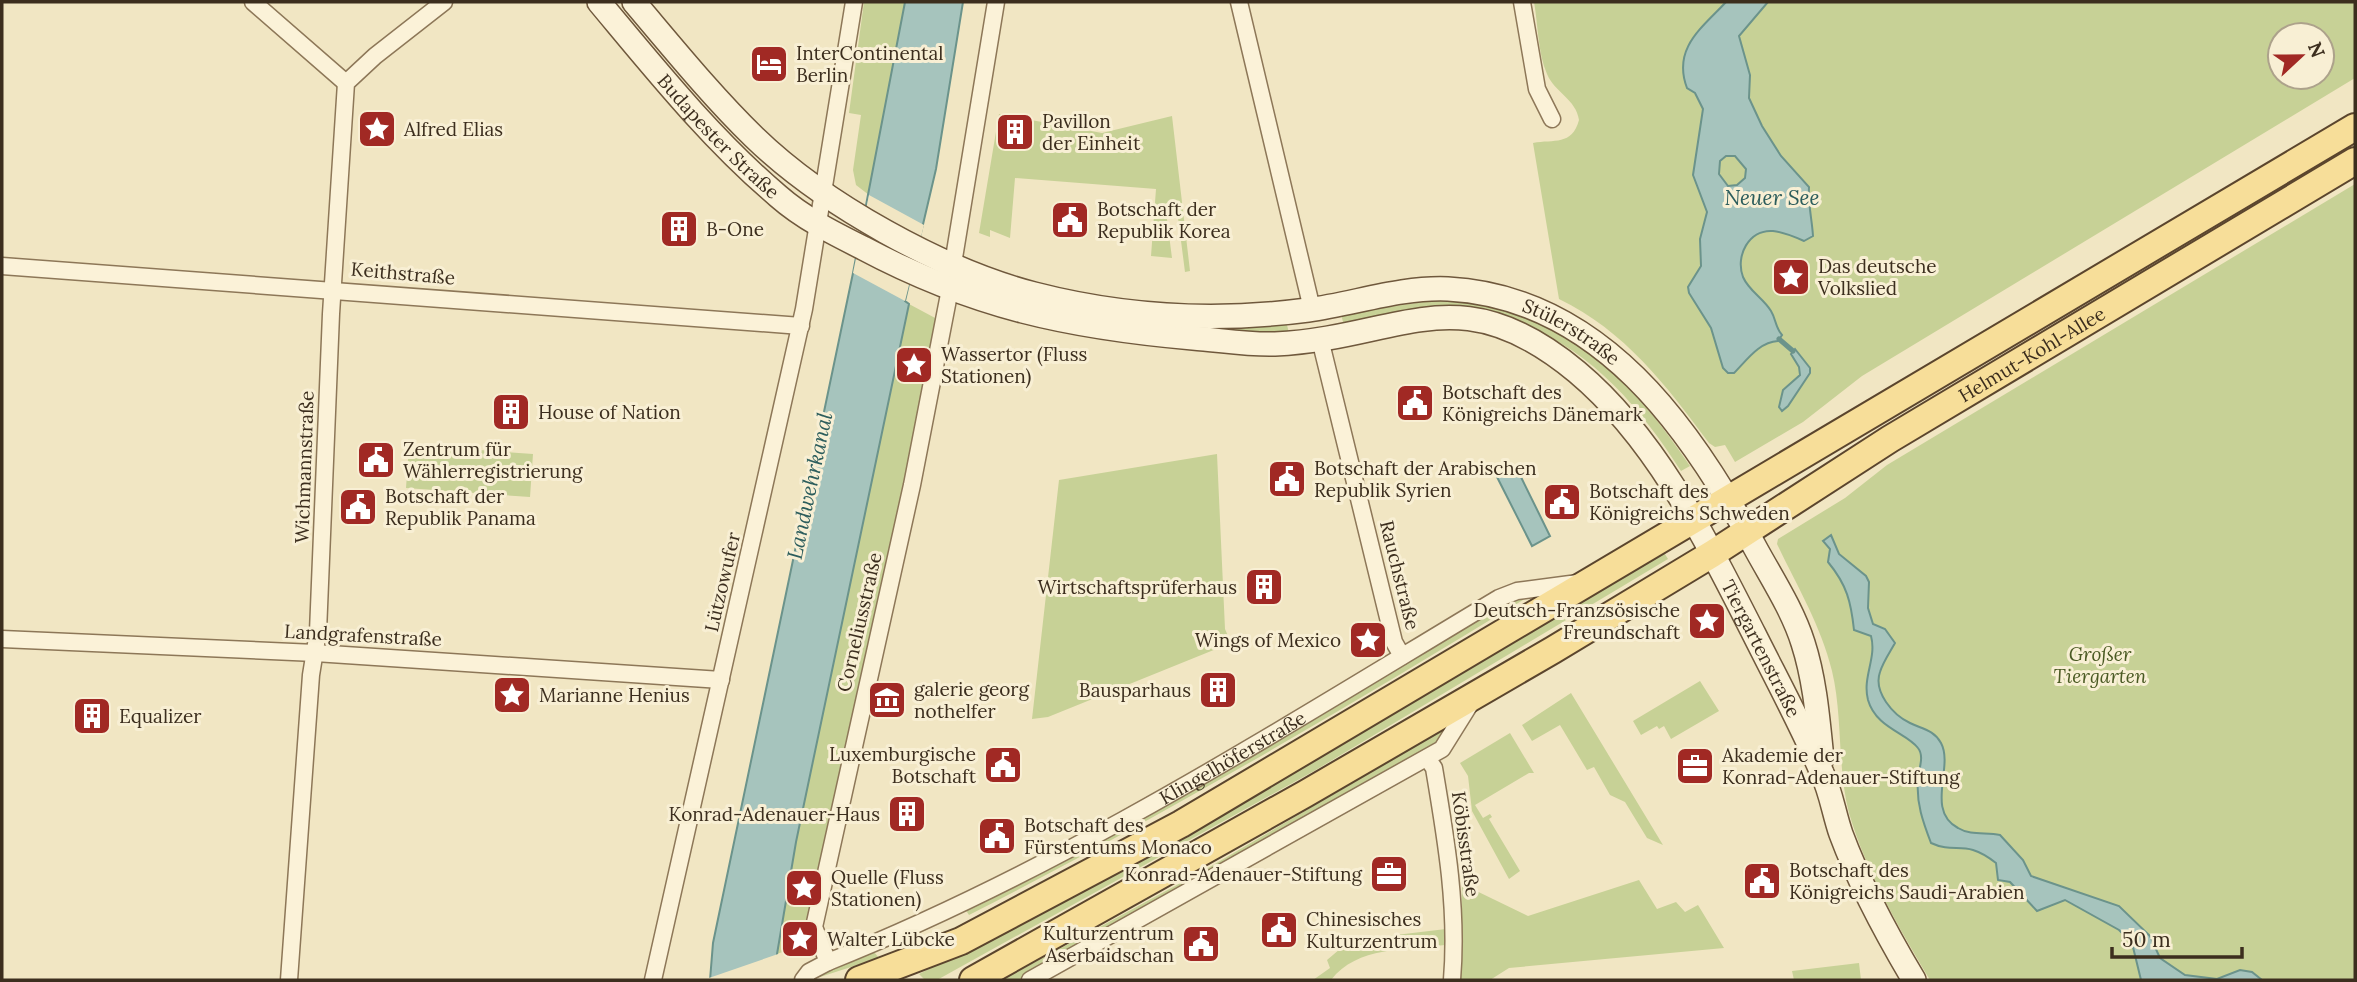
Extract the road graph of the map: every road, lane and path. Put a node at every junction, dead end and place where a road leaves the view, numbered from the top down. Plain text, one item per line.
1 (253, 2) edge
2 (444, 2) edge
3 (599, 2) edge
4 (634, 2) edge
5 (854, 2) edge
6 (996, 2) edge
7 (1239, 2) edge
8 (1522, 2) edge
9 (346, 83) junction
10 (1552, 118) dead end
11 (2355, 127) edge
12 (2355, 160) edge
13 (821, 192) junction
14 (819, 225) junction
15 (919, 247) joint
16 (953, 264) junction
17 (2, 266) edge
18 (912, 274) joint
19 (332, 289) junction
20 (950, 289) junction
21 (1312, 309) junction
22 (801, 326) junction
23 (1320, 339) junction
24 (1729, 500) junction
25 (1693, 522) junction
26 (1746, 530) junction
27 (1712, 554) junction
28 (1586, 582) junction
29 (2, 639) edge
30 (315, 653) junction
31 (1402, 656) junction
32 (721, 680) junction
33 (1477, 693) junction
34 (1427, 758) junction
35 (1824, 776) junction
36 (828, 962) junction
37 (289, 980) edge
38 (653, 980) edge
39 (803, 980) edge
40 (863, 980) edge
41 (973, 980) edge
42 (1030, 980) edge
43 (1452, 980) edge
44 (1914, 980) edge

1 - 9 street
2 - 9 street
3 - 14 main road, Budapester Straße
4 - 13 main road, Budapester Straße
5 - 13 street, Lützowufer
6 - 16 street
7 - 21 street
8 - 10 street
9 - 19 street, Wichmannstraße
11 - 24 main road, Helmut-Kohl-Allee
12 - 26 main road, Helmut-Kohl-Allee
13 - 14 street, Lützowufer
13 - 15 main road, Budapester Straße
14 - 18 main road, Budapester Straße
14 - 22 street, Lützowufer
15 - 16 main road, Stülerstraße
16 - 20 main road
16 - 21 main road, Stülerstraße
17 - 19 street, Keithstraße
18 - 20 main road, Stülerstraße
19 - 22 street, Keithstraße
19 - 30 street, Wichmannstraße
20 - 23 main road, Stülerstraße
20 - 36 street, Corneliusstraße
21 - 23 main road
21 - 24 main road, Stülerstraße
22 - 32 street, Lützowufer
23 - 25 main road, Stülerstraße
23 - 31 street, Rauchstraße
24 - 25 main road, Klingelhöferstraße
24 - 26 main road, Stülerstraße
25 - 27 main road, Tiergartenstraße
25 - 28 main road, Klingelhöferstraße
26 - 27 main road, Helmut-Kohl-Allee
26 - 35 main road, Tiergartenstraße
27 - 33 main road
27 - 35 main road, Tiergartenstraße
28 - 31 street, Klingelhöferstraße
28 - 40 main road, Klingelhöferstraße
29 - 30 street, Landgrafenstraße
30 - 32 street, Landgrafenstraße
30 - 37 street, Wichmannstraße
31 - 36 street, Klingelhöferstraße
32 - 38 street, Lützowufer
33 - 34 street
33 - 41 main road
34 - 42 street
34 - 43 street, Köbisstraße
35 - 44 main road, Tiergartenstraße
36 - 39 street, Klingelhöferstraße

